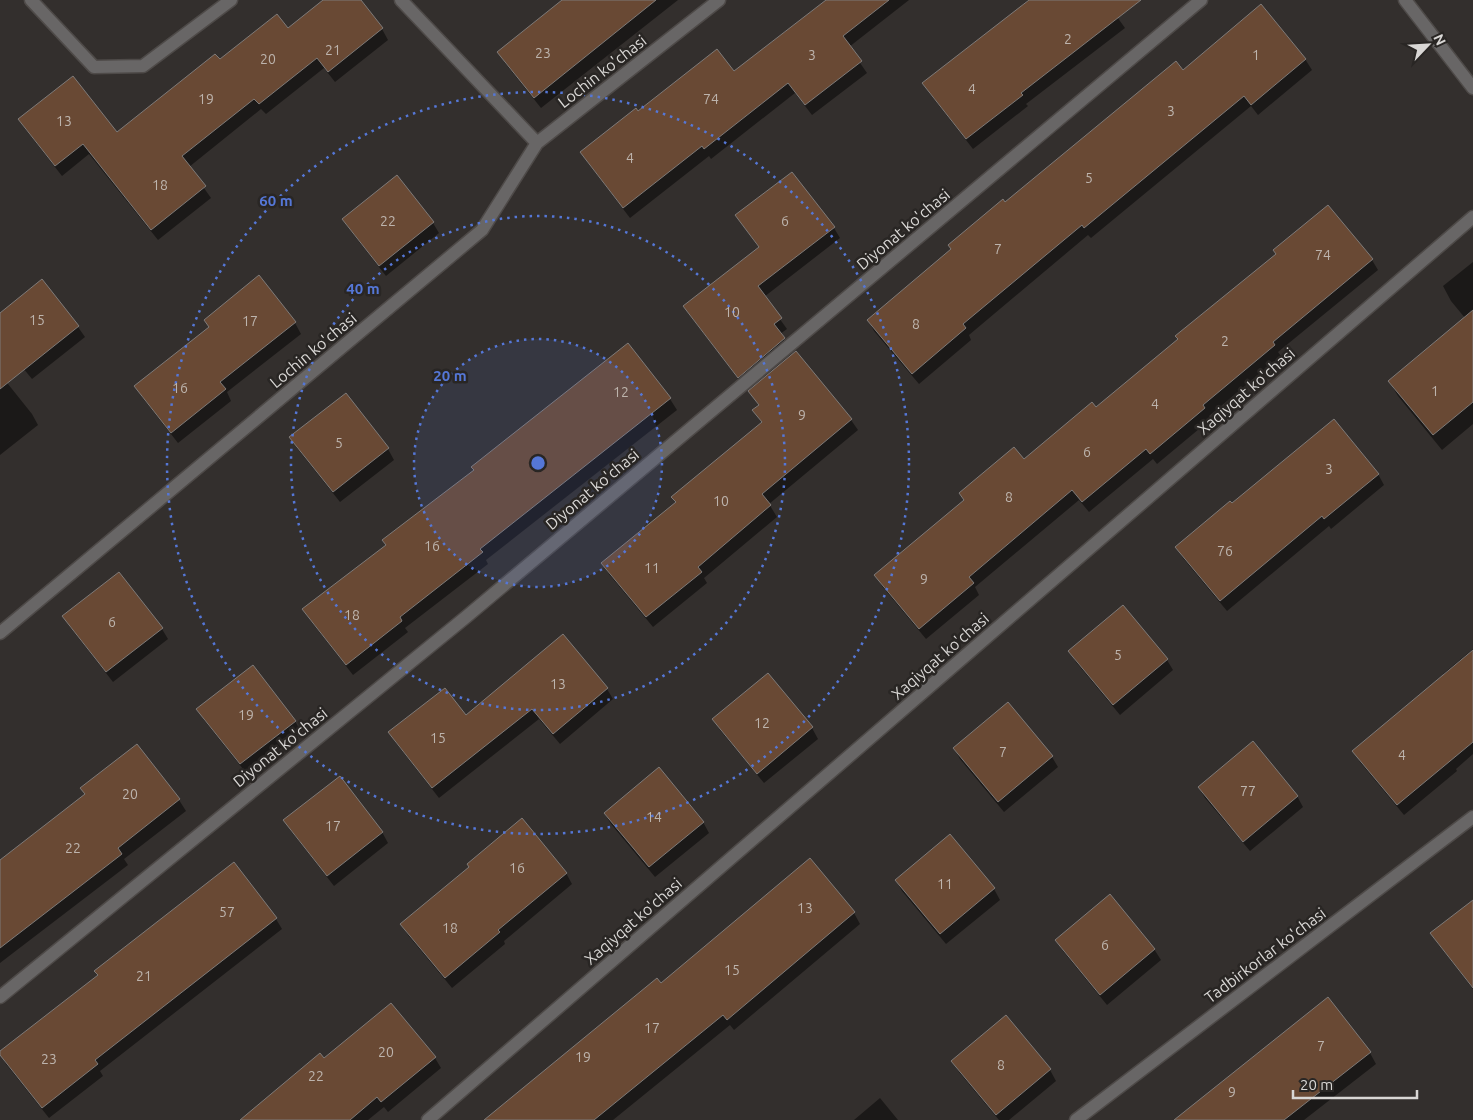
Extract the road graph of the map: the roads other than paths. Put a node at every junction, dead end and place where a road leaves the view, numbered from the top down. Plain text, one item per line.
1 (31, 0) edge
2 (231, 0) edge
3 (401, 0) edge
4 (719, 0) edge
5 (1201, 0) edge
6 (1405, 0) edge
7 (1473, 88) edge
8 (537, 143) junction
9 (1473, 217) edge
10 (0, 633) edge
11 (1473, 816) edge
12 (0, 997) edge
13 (428, 1120) edge
14 (1076, 1120) edge

1 - 2 street
3 - 8 street
4 - 8 street, Lochin ko'chasi
5 - 12 street, Diyonat ko'chasi
6 - 7 street
8 - 10 street, Lochin ko'chasi
9 - 13 street, Xaqiyqat ko'chasi
11 - 14 street, Tadbirkorlar ko'chasi

